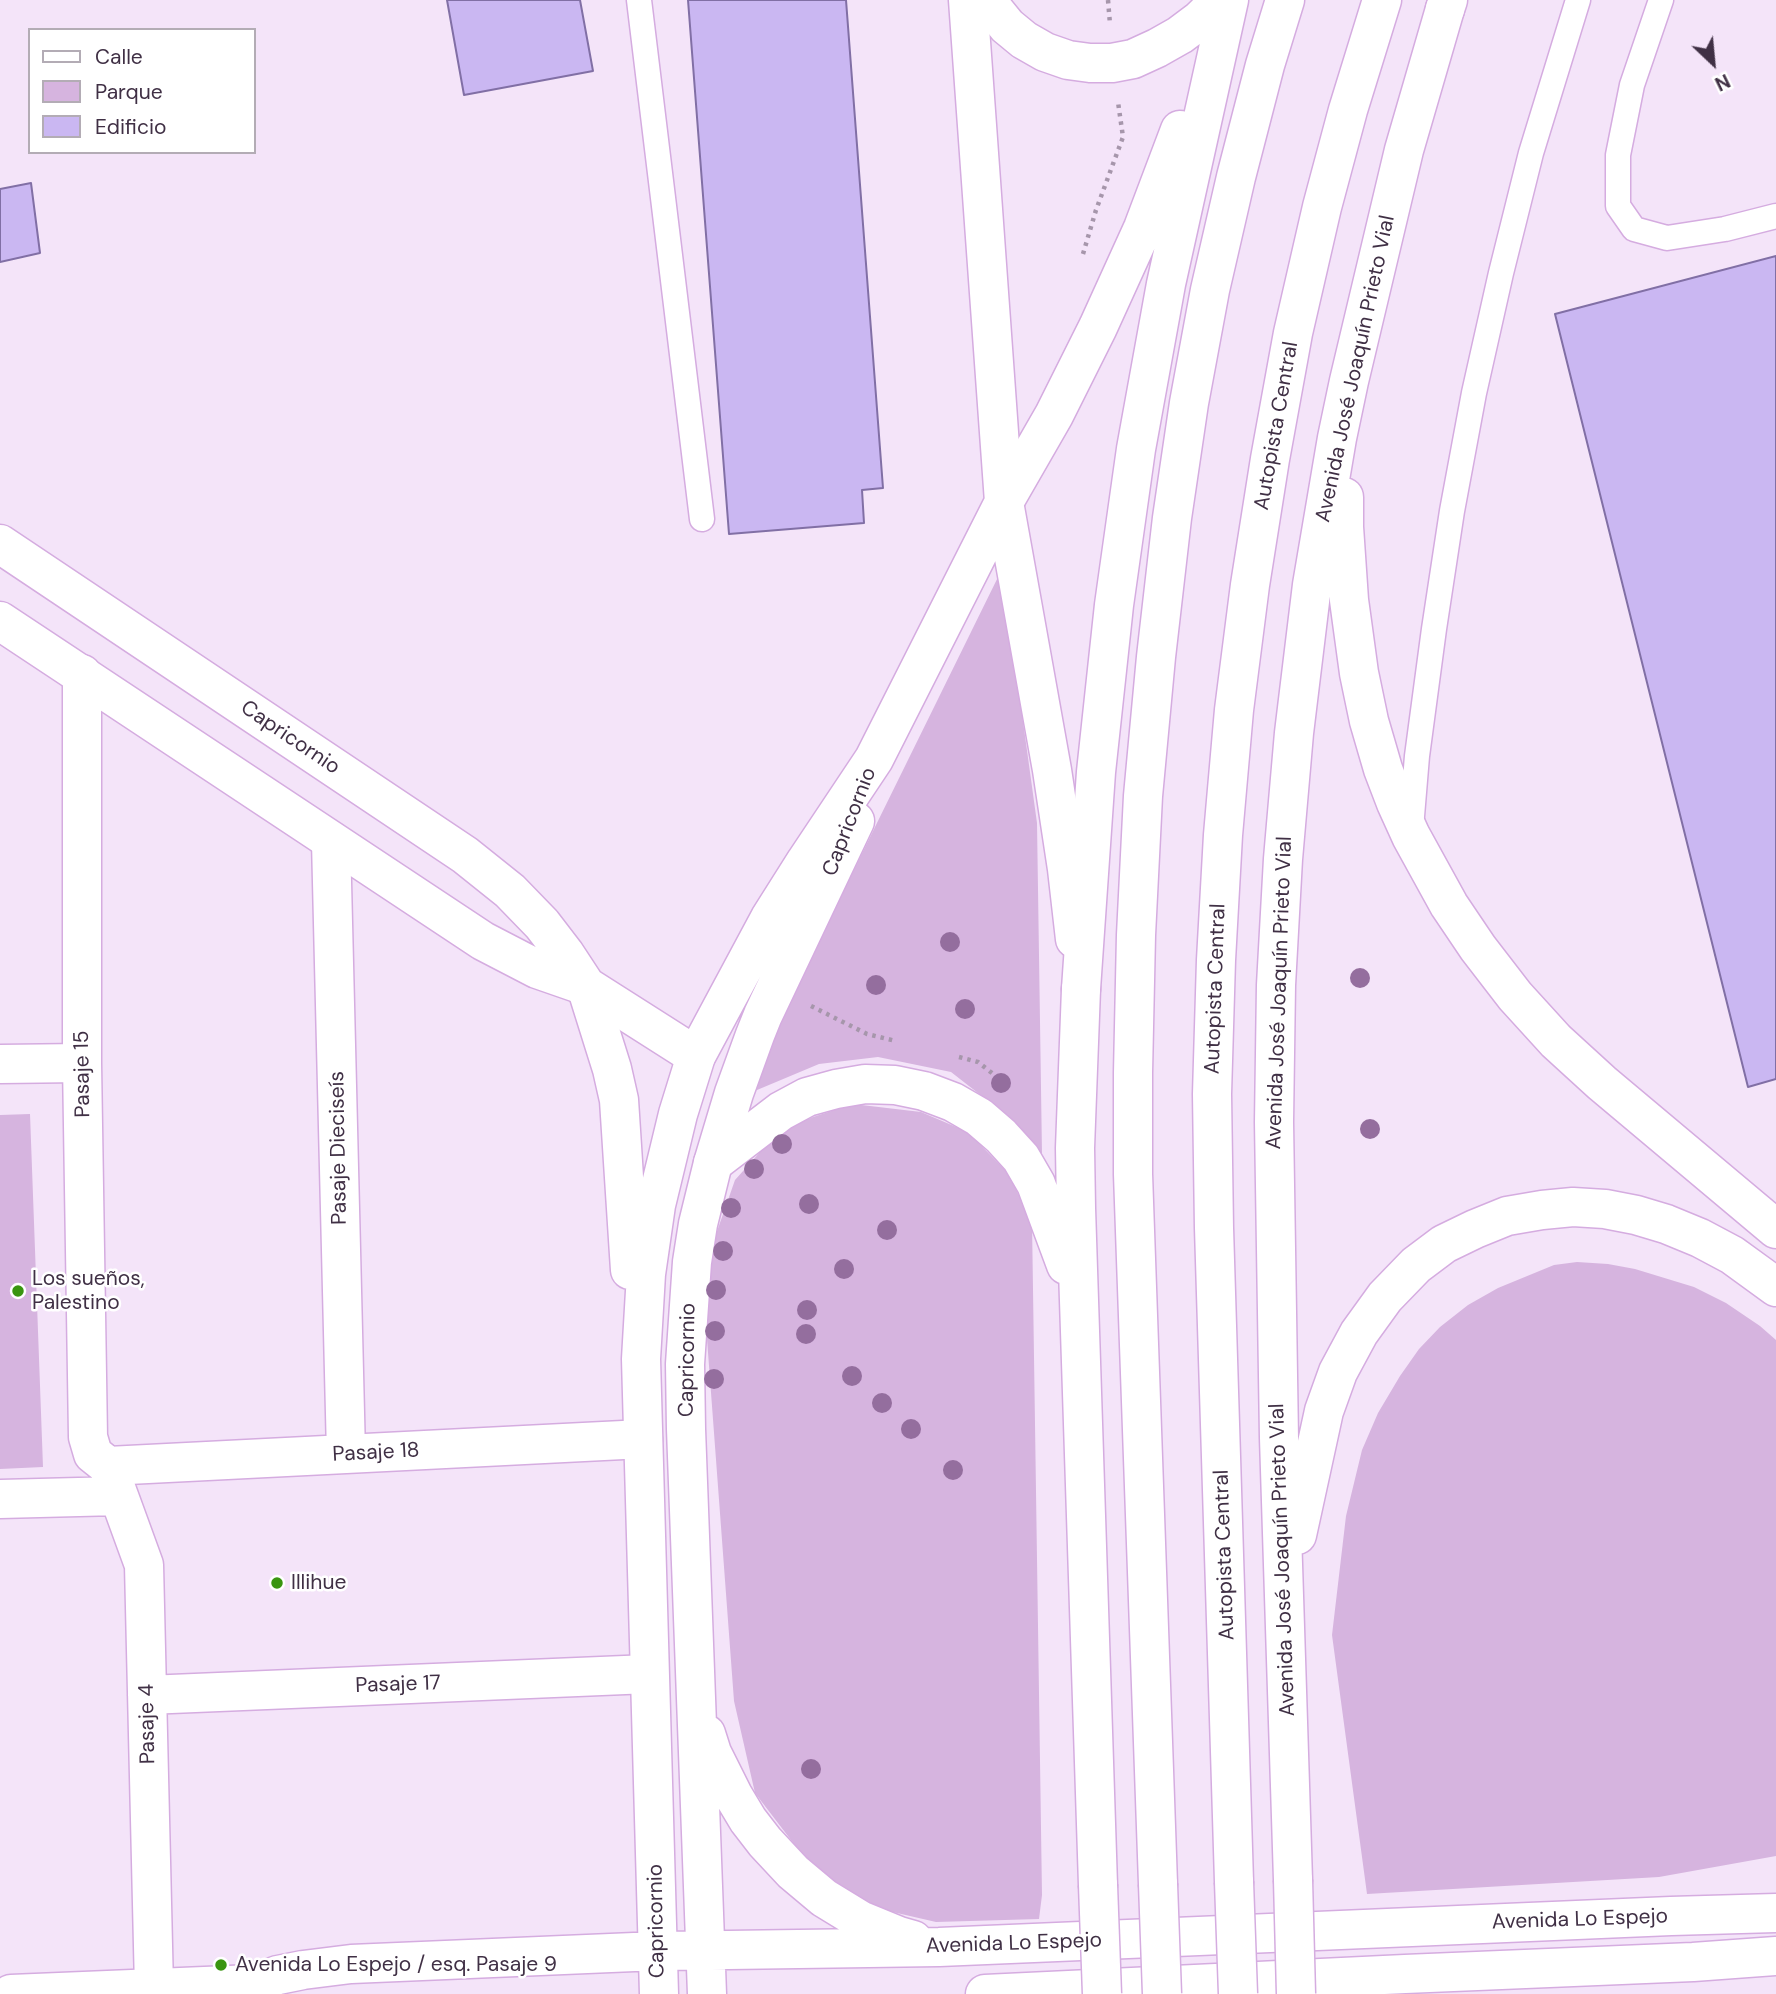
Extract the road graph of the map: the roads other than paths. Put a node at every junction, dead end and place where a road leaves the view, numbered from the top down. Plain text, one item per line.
1 (639, 0) edge
2 (968, 0) edge
3 (986, 0) edge
4 (1220, 0) edge
5 (1228, 0) edge
6 (1284, 0) edge
7 (1382, 0) edge
8 (1578, 0) edge
9 (1661, 0) edge
10 (1447, 3) edge
11 (1776, 216) edge
12 (1349, 381) junction
13 (1004, 502) junction
14 (702, 519) dead end
15 (0, 544) edge
16 (0, 621) edge
17 (82, 674) junction
18 (874, 759) junction
19 (1411, 836) junction
20 (331, 841) junction
21 (586, 986) junction
22 (1081, 989) junction
23 (763, 1015) junction
24 (696, 1056) junction
25 (82, 1063) junction
26 (0, 1064) edge
27 (713, 1163) junction
28 (1776, 1229) edge
29 (1776, 1287) edge
30 (1078, 1310) junction
31 (641, 1359) junction
32 (643, 1440) junction
33 (346, 1454) junction
34 (113, 1481) junction
35 (0, 1499) edge
36 (1285, 1617) junction
37 (649, 1674) junction
38 (147, 1695) junction
39 (697, 1707) junction
40 (1776, 1887) edge
41 (1776, 1913) edge
42 (1671, 1916) junction
43 (939, 1947) junction
44 (706, 1950) junction
45 (659, 1951) junction
46 (1776, 1956) edge
47 (1693, 1962) junction
48 (1776, 1980) edge
49 (154, 1988) junction
50 (266, 1989) edge
51 (11, 1994) edge
52 (659, 1994) edge
53 (708, 1994) edge
54 (985, 1994) edge
55 (1102, 1994) edge
56 (1162, 1994) edge
57 (1238, 1994) edge
58 (1297, 1994) edge

1 - 14 lane
2 - 13 main road
3 - 4 main road
5 - 13 main road, Capricornio
5 - 22 main road
6 - 56 main road, bridge
7 - 57 main road, Autopista Central, bridge
8 - 19 lane
9 - 11 lane
10 - 12 main road, Avenida José Joaquín Prieto Vial
12 - 19 main road
12 - 36 main road, Avenida José Joaquín Prieto Vial
13 - 18 main road, Capricornio
13 - 22 main road
15 - 21 main road, Capricornio
16 - 17 main road, Capricornio
17 - 20 main road, Capricornio
17 - 25 main road, Pasaje 15
18 - 23 main road, Capricornio
18 - 24 main road, Capricornio
19 - 28 main road
20 - 21 main road, Capricornio
20 - 33 main road, Pasaje Dieciseís
21 - 24 main road, Capricornio
21 - 31 main road
22 - 30 main road
23 - 24 main road
23 - 27 main road, Capricornio
24 - 27 main road
24 - 31 main road, Capricornio
25 - 26 main road
25 - 34 main road, Pasaje 15
27 - 30 main road
27 - 39 main road, Capricornio
29 - 36 main road
30 - 55 main road, bridge
31 - 32 main road, Capricornio
32 - 33 main road, Pasaje 18
32 - 37 main road, Capricornio
33 - 34 main road, Pasaje 18
34 - 35 main road, Pasaje 18
34 - 38 main road, Pasaje 4
36 - 58 main road, Avenida José Joaquín Prieto Vial, bridge
37 - 38 main road, Pasaje 17
37 - 45 main road, Capricornio
38 - 49 main road, Pasaje 4
39 - 43 main road
39 - 44 main road, Capricornio
40 - 42 main road
41 - 42 main road, Avenida Lo Espejo
42 - 43 main road, Avenida Lo Espejo
43 - 44 main road, Avenida Lo Espejo
44 - 45 main road, Avenida Lo Espejo
44 - 53 main road, Capricornio
45 - 50 main road, Avenida Lo Espejo
45 - 52 main road, Capricornio
46 - 47 main road
47 - 48 main road
47 - 54 main road
49 - 50 main road, Avenida Lo Espejo
49 - 51 main road, Avenida Lo Espejo

